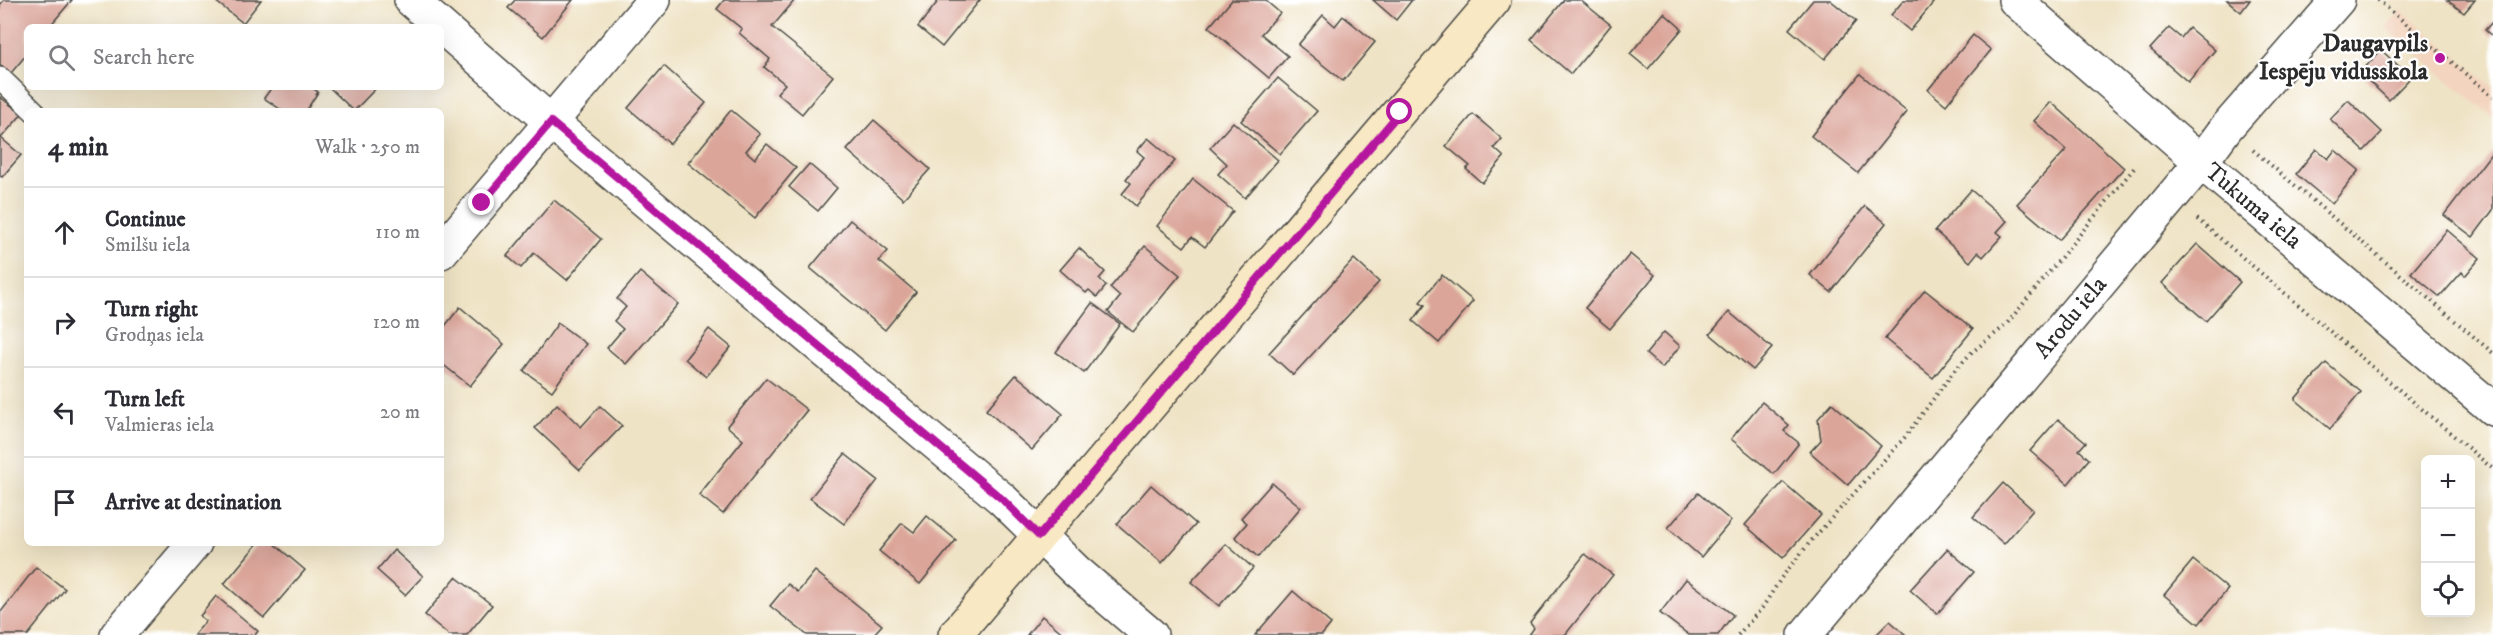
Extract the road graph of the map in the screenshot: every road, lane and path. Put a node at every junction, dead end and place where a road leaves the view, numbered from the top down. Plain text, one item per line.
1 (411, 0) edge
2 (654, 0) edge
3 (1494, 0) edge
4 (2014, 0) edge
5 (2338, 0) edge
6 (2378, 0) edge
7 (439, 24) edge
8 (444, 29) edge
9 (0, 78) edge
10 (2493, 97) edge
11 (31, 108) edge
12 (551, 122) junction
13 (2249, 146) dead end
14 (2201, 162) junction
15 (2135, 167) dead end
16 (2194, 216) dead end
17 (444, 248) edge
18 (2493, 353) edge
19 (2493, 409) edge
20 (2493, 469) edge
21 (1039, 536) junction
22 (192, 546) edge
23 (117, 635) edge
24 (955, 635) edge
25 (1151, 635) edge
26 (1738, 635) edge
27 (1804, 635) edge

1 - 7 street
2 - 12 street
3 - 21 street
4 - 14 street, Tukuma iela
5 - 14 street, Arodu iela
6 - 10 path
8 - 12 street
9 - 11 lane
12 - 17 street
12 - 21 street
13 - 18 path
14 - 19 street, Tukuma iela
14 - 27 street, Arodu iela
15 - 26 path
16 - 20 path
21 - 24 street
21 - 25 street
22 - 23 street

